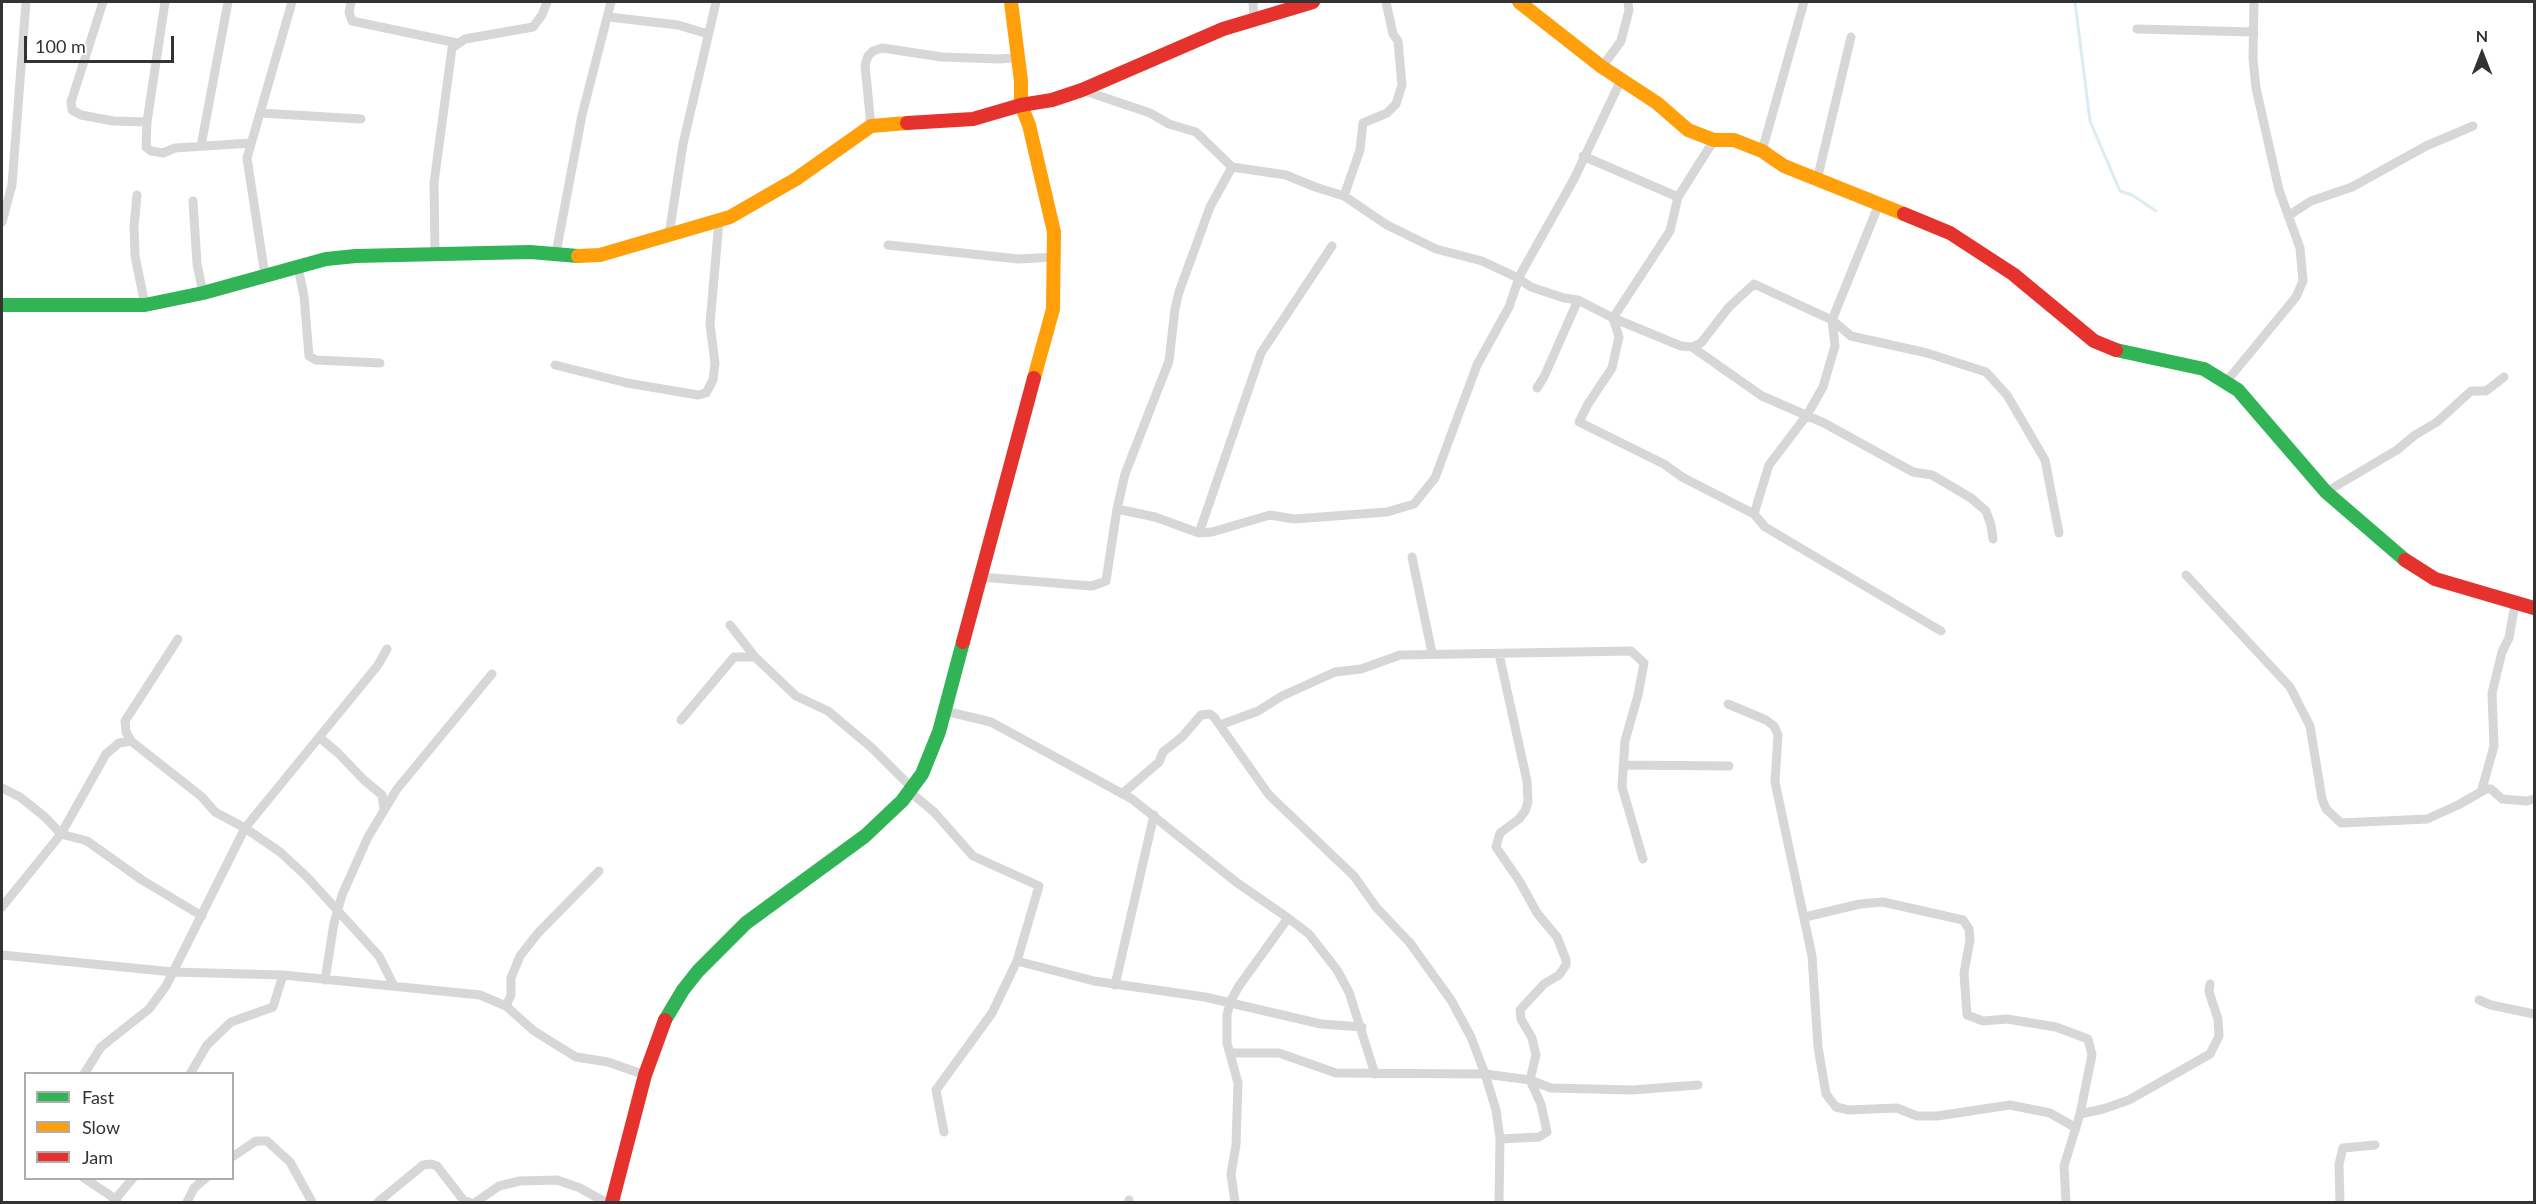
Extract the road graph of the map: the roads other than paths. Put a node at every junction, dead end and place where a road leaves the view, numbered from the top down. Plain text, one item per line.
1 (26, 2) edge
2 (103, 2) edge
3 (165, 2) edge
4 (228, 2) edge
5 (292, 2) edge
6 (351, 2) edge
7 (547, 2) edge
8 (612, 2) edge
9 (716, 2) edge
10 (1011, 2) edge
11 (1253, 2) edge
12 (1313, 2) edge
13 (1386, 2) edge
14 (1519, 2) edge
15 (1628, 2) edge
16 (1804, 2) edge
17 (2253, 2) edge
18 (609, 16) junction
19 (1254, 21) junction
20 (2137, 29) dead end
21 (2254, 32) junction
22 (708, 34) junction
23 (1851, 37) dead end
24 (457, 43) junction
25 (1017, 53) junction
26 (1602, 67) junction
27 (1621, 80) junction
28 (1082, 90) junction
29 (1021, 105) junction
30 (260, 112) junction
31 (361, 119) dead end
32 (147, 122) junction
33 (871, 126) junction
34 (2473, 126) dead end
35 (1714, 140) junction
36 (251, 143) junction
37 (201, 146) junction
38 (1762, 151) junction
39 (1583, 156) junction
40 (1232, 167) junction
41 (1817, 180) junction
42 (137, 195) dead end
43 (1344, 196) junction
44 (1678, 197) junction
45 (192, 201) dead end
46 (1879, 204) junction
47 (2289, 216) junction
48 (719, 221) junction
49 (2, 222) edge
50 (669, 235) junction
51 (888, 245) dead end
52 (1332, 246) dead end
53 (556, 253) junction
54 (435, 254) junction
55 (1056, 256) junction
56 (298, 267) junction
57 (266, 276) junction
58 (1519, 279) junction
59 (203, 293) junction
60 (1578, 300) junction
61 (2, 305) edge
62 (145, 305) junction
63 (1613, 318) junction
64 (1832, 320) junction
65 (1692, 347) junction
66 (380, 363) dead end
67 (555, 365) dead end
68 (2504, 377) dead end
69 (2226, 382) junction
70 (1537, 388) dead end
71 (1807, 415) junction
72 (2326, 492) junction
73 (1117, 509) junction
74 (1754, 513) junction
75 (1199, 533) junction
76 (2059, 533) dead end
77 (1993, 539) dead end
78 (1412, 557) dead end
79 (2186, 575) dead end
80 (980, 577) junction
81 (2515, 604) junction
82 (2535, 608) edge
83 (730, 626) dead end
84 (1941, 631) dead end
85 (178, 639) dead end
86 (387, 649) dead end
87 (1432, 653) junction
88 (1499, 654) junction
89 (755, 657) junction
90 (492, 674) dead end
91 (1728, 704) dead end
92 (945, 711) junction
93 (681, 720) dead end
94 (1220, 725) junction
95 (319, 737) junction
96 (130, 741) junction
97 (1623, 765) junction
98 (1729, 766) dead end
99 (2, 788) edge
100 (2487, 789) junction
101 (911, 790) junction
102 (1122, 794) junction
103 (2535, 799) edge
104 (384, 810) junction
105 (1154, 815) junction
106 (245, 828) junction
107 (61, 834) junction
108 (1643, 859) dead end
109 (599, 871) dead end
110 (2, 907) edge
111 (338, 911) junction
112 (202, 916) junction
113 (1805, 917) junction
114 (1288, 918) junction
115 (2, 955) edge
116 (1017, 961) junction
117 (173, 972) junction
118 (283, 975) junction
119 (325, 980) junction
120 (2210, 984) dead end
121 (1115, 985) junction
122 (394, 986) junction
123 (2479, 1000) dead end
124 (1230, 1002) junction
125 (506, 1006) junction
126 (2535, 1014) edge
127 (1362, 1027) junction
128 (1231, 1053) junction
129 (85, 1072) edge
130 (191, 1072) edge
131 (1375, 1074) junction
132 (1485, 1074) junction
133 (645, 1075) junction
134 (1530, 1080) junction
135 (1698, 1085) dead end
136 (2080, 1114) junction
137 (2076, 1128) junction
138 (944, 1132) dead end
139 (1500, 1139) junction
140 (2375, 1145) dead end
141 (234, 1156) edge
142 (85, 1180) edge
143 (132, 1180) edge
144 (205, 1180) edge
145 (115, 1201) edge
146 (187, 1203) edge
147 (312, 1203) edge
148 (378, 1203) edge
149 (469, 1203) edge
150 (476, 1203) edge
151 (605, 1203) edge
152 (612, 1203) edge
153 (1235, 1203) edge
154 (1500, 1203) edge
155 (2066, 1203) edge
156 (2340, 1203) edge

1 - 49 street
2 - 32 street
3 - 32 street
4 - 37 street
5 - 30 street
6 - 24 street
7 - 24 street
8 - 18 street
9 - 22 street
10 - 25 street
11 - 19 street
12 - 19 street
13 - 43 street
14 - 26 street
15 - 26 street
16 - 38 street
17 - 21 street
18 - 22 street
18 - 53 street
19 - 28 street
20 - 21 street
21 - 47 street
22 - 50 street
23 - 41 street
24 - 54 street
25 - 29 street
25 - 33 street
26 - 27 street
27 - 35 street
27 - 39 street
28 - 29 street
28 - 40 street
29 - 33 street
29 - 55 street
30 - 31 street
30 - 36 street
32 - 37 street
33 - 48 street
34 - 47 street
35 - 38 street
35 - 44 street
36 - 37 street
36 - 57 street
38 - 41 street
39 - 44 street
39 - 58 street
40 - 43 street
40 - 73 street
41 - 46 street
42 - 62 street
43 - 58 street
44 - 63 street
45 - 59 street
46 - 64 street
46 - 69 street
47 - 69 street
48 - 50 street
48 - 67 street
50 - 53 street
51 - 55 street
52 - 75 street
53 - 54 street
54 - 56 street
55 - 80 street
56 - 57 street
56 - 66 street
57 - 59 street
58 - 60 street
58 - 75 street
59 - 62 street
60 - 63 street
60 - 70 street
61 - 62 street
63 - 65 street
63 - 74 street
64 - 65 street
64 - 71 street
64 - 76 street
65 - 71 street
68 - 72 street
69 - 72 street
71 - 74 street
71 - 77 street
72 - 81 street
73 - 75 street
73 - 80 street
74 - 84 street
78 - 87 street
79 - 100 street
80 - 92 street
81 - 82 street
81 - 100 street
83 - 89 street
85 - 96 street
86 - 95 street
87 - 88 street
87 - 94 street
88 - 97 street
88 - 134 street
89 - 93 street
89 - 101 street
90 - 104 street
91 - 113 street
92 - 101 street
92 - 102 street
94 - 102 street
94 - 132 street
95 - 104 street
95 - 106 street
96 - 106 street
96 - 107 street
97 - 98 street
97 - 108 street
99 - 107 street
100 - 103 street
101 - 116 street
101 - 133 street
102 - 105 street
104 - 111 street
105 - 114 street
105 - 121 street
106 - 111 street
106 - 112 street
107 - 110 street
107 - 112 street
109 - 125 street
111 - 119 street
111 - 122 street
112 - 117 street
113 - 136 street
113 - 137 street
114 - 124 street
114 - 127 street
115 - 117 street
116 - 121 street
116 - 138 street
117 - 118 street
117 - 129 street
118 - 119 street
118 - 130 street
119 - 122 street
120 - 136 street
121 - 124 street
122 - 125 street
123 - 126 street
124 - 127 street
124 - 128 street
125 - 133 street
127 - 131 street
128 - 131 street
128 - 153 street
131 - 132 street
132 - 134 street
132 - 139 street
133 - 152 street
134 - 135 street
134 - 139 street
136 - 137 street
137 - 155 street
139 - 154 street
140 - 156 street
141 - 147 street
142 - 145 street
143 - 145 street
144 - 146 street
148 - 149 street
150 - 151 street

